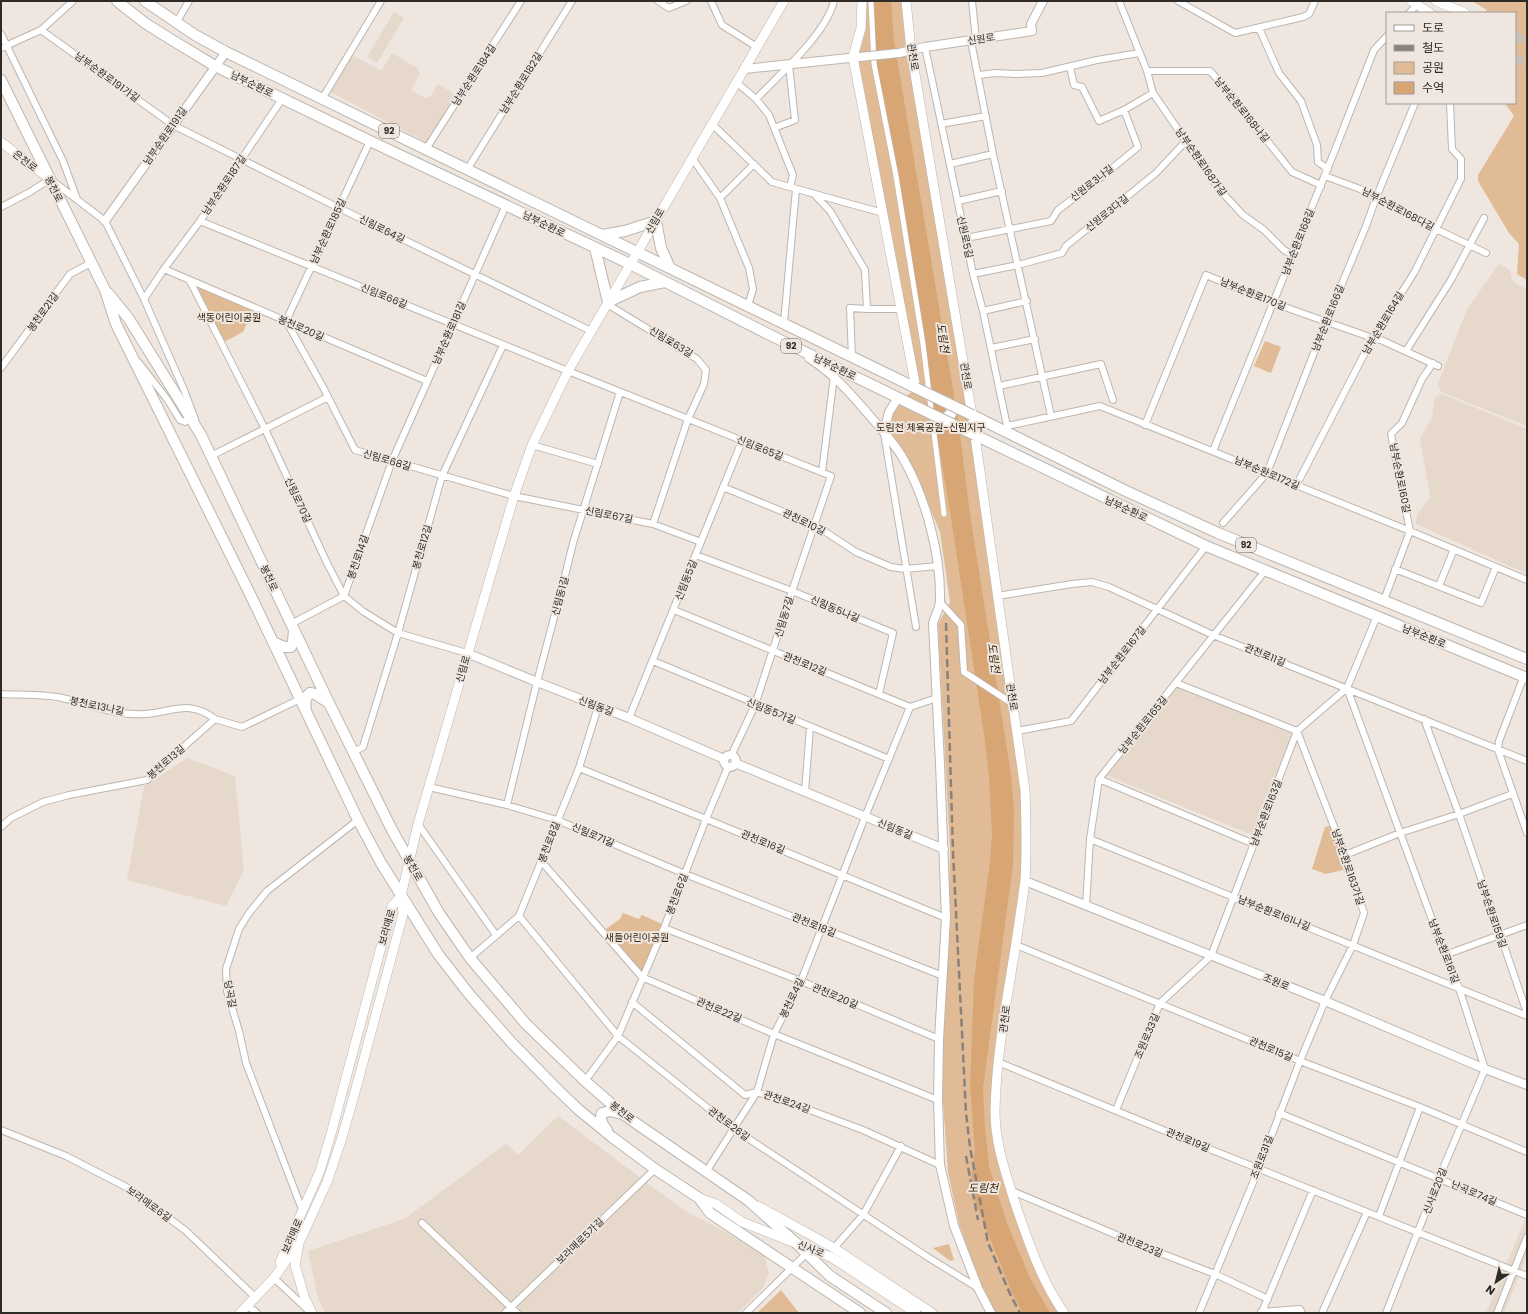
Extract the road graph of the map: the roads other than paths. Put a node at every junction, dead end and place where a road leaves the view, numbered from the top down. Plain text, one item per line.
1 (73, 1) edge
2 (117, 1) edge
3 (145, 1) edge
4 (189, 1) edge
5 (381, 1) edge
6 (521, 1) edge
7 (572, 1) edge
8 (658, 1) edge
9 (686, 1) edge
10 (711, 1) edge
11 (784, 1) edge
12 (834, 1) edge
13 (862, 1) edge
14 (871, 1) edge
15 (906, 1) edge
16 (972, 1) edge
17 (1043, 1) edge
18 (1119, 1) edge
19 (1178, 1) edge
20 (1315, 1) edge
21 (1436, 1) edge
22 (1414, 3) edge
23 (1410, 12) edge
24 (1428, 12) edge
25 (1463, 12) edge
26 (176, 22) junction
27 (1259, 28) junction
28 (41, 30) junction
29 (1, 34) edge
30 (1386, 37) edge
31 (974, 41) junction
32 (4, 47) edge
33 (757, 47) junction
34 (925, 47) junction
35 (911, 50) junction
36 (226, 52) junction
37 (1140, 53) junction
38 (856, 57) junction
39 (789, 65) junction
40 (215, 66) junction
41 (1070, 67) junction
42 (744, 69) junction
43 (1146, 70) junction
44 (978, 75) junction
45 (736, 82) junction
46 (2, 85) edge
47 (1153, 93) junction
48 (282, 98) junction
49 (322, 99) junction
50 (756, 99) junction
51 (1415, 104) edge
52 (1450, 104) edge
53 (1124, 110) junction
54 (986, 116) junction
55 (712, 124) junction
56 (941, 124) junction
57 (173, 125) junction
58 (774, 128) junction
59 (370, 141) junction
60 (1186, 141) junction
61 (1, 142) edge
62 (426, 149) junction
63 (993, 154) junction
64 (692, 158) junction
65 (242, 159) junction
66 (754, 164) junction
67 (950, 164) junction
68 (467, 166) junction
69 (1328, 169) junction
70 (1325, 176) junction
71 (50, 179) junction
72 (1321, 186) junction
73 (793, 188) junction
74 (1002, 191) junction
75 (814, 194) junction
76 (720, 198) junction
77 (1376, 198) junction
78 (78, 199) junction
79 (958, 201) junction
80 (506, 205) junction
81 (1, 207) edge
82 (339, 208) junction
83 (883, 213) junction
84 (1484, 218) dead end
85 (105, 221) junction
86 (200, 221) junction
87 (656, 221) junction
88 (591, 227) dead end
89 (1010, 229) junction
90 (1436, 229) junction
91 (602, 235) junction
92 (966, 238) junction
93 (1470, 246) junction
94 (595, 248) junction
95 (637, 252) junction
96 (1486, 253) dead end
97 (1293, 255) junction
98 (91, 263) junction
99 (630, 264) junction
100 (1018, 265) junction
101 (311, 267) junction
102 (670, 268) junction
103 (164, 269) junction
104 (475, 274) junction
105 (973, 274) junction
106 (190, 281) junction
107 (665, 282) junction
108 (105, 290) junction
109 (144, 299) junction
110 (1027, 301) junction
111 (608, 303) junction
112 (1273, 303) junction
113 (748, 306) junction
114 (867, 309) junction
115 (901, 309) junction
116 (984, 311) junction
117 (286, 321) junction
118 (1326, 322) junction
119 (784, 323) junction
120 (453, 324) junction
121 (591, 331) junction
122 (770, 335) junction
123 (1035, 339) junction
124 (1372, 339) junction
125 (503, 345) junction
126 (991, 348) junction
127 (129, 349) junction
128 (1406, 351) junction
129 (852, 356) junction
130 (1436, 364) joint
131 (1, 368) edge
132 (568, 372) junction
133 (834, 376) junction
134 (1043, 377) junction
135 (427, 381) junction
136 (999, 386) junction
137 (916, 388) junction
138 (184, 390) junction
139 (620, 392) junction
140 (328, 397) junction
141 (898, 398) junction
142 (1113, 400) dead end
143 (947, 402) junction
144 (972, 415) junction
145 (190, 416) junction
146 (1051, 416) junction
147 (939, 418) junction
148 (688, 419) junction
149 (1145, 425) junction
150 (265, 428) junction
151 (1006, 428) junction
152 (884, 432) junction
153 (201, 435) junction
154 (975, 435) junction
155 (742, 441) junction
156 (532, 444) junction
157 (1213, 451) junction
158 (1047, 452) junction
159 (211, 456) junction
160 (392, 461) junction
161 (598, 464) junction
162 (1039, 467) junction
163 (822, 472) junction
164 (1267, 473) junction
165 (442, 476) junction
166 (831, 476) joint
167 (1296, 486) junction
168 (723, 487) junction
169 (514, 496) junction
170 (582, 510) junction
171 (944, 514) dead end
172 (1223, 523) dead end
173 (653, 524) junction
174 (815, 525) junction
175 (1410, 531) junction
176 (701, 542) junction
177 (1206, 546) junction
178 (1454, 549) junction
179 (696, 555) junction
180 (938, 566) junction
181 (1496, 567) junction
182 (906, 569) junction
183 (1395, 569) junction
184 (1265, 571) junction
185 (1527, 580) edge
186 (1439, 586) junction
187 (792, 591) junction
188 (344, 596) junction
189 (997, 596) junction
190 (1384, 600) junction
191 (940, 602) junction
192 (1158, 609) junction
193 (674, 610) junction
194 (1376, 616) junction
195 (292, 626) junction
196 (916, 627) dead end
197 (398, 633) junction
198 (1213, 635) junction
199 (273, 642) junction
200 (773, 650) junction
201 (467, 653) junction
202 (1527, 659) edge
203 (653, 661) junction
204 (1525, 677) edge
205 (537, 682) junction
206 (1176, 683) junction
207 (1347, 688) junction
208 (1, 694) edge
209 (879, 694) junction
210 (937, 698) junction
211 (300, 699) junction
212 (329, 703) junction
213 (1013, 704) junction
214 (755, 705) junction
215 (598, 707) junction
216 (910, 707) junction
217 (306, 712) junction
218 (629, 718) junction
219 (215, 719) junction
220 (1424, 719) junction
221 (810, 727) junction
222 (1017, 731) junction
223 (1297, 731) junction
224 (1498, 750) junction
225 (353, 752) junction
226 (889, 759) junction
227 (730, 761) junction
228 (1527, 761) edge
229 (579, 768) junction
230 (1099, 779) junction
231 (429, 787) junction
232 (805, 792) junction
233 (1512, 794) junction
234 (507, 805) junction
235 (1459, 814) junction
236 (865, 817) junction
237 (706, 819) junction
238 (358, 820) junction
239 (557, 820) junction
240 (418, 824) junction
241 (1, 826) edge
242 (1400, 833) junction
243 (1527, 833) edge
244 (1090, 839) junction
245 (1254, 844) junction
246 (944, 850) junction
247 (1344, 855) junction
248 (408, 861) junction
249 (541, 861) junction
250 (685, 874) junction
251 (842, 875) junction
252 (1024, 881) junction
253 (401, 896) junction
254 (1234, 897) junction
255 (1086, 906) junction
256 (519, 916) junction
257 (946, 918) junction
258 (1527, 925) edge
259 (664, 928) junction
260 (822, 928) junction
261 (496, 935) junction
262 (1499, 935) junction
263 (1016, 945) junction
264 (1353, 945) junction
265 (1445, 955) junction
266 (1211, 956) junction
267 (470, 958) junction
268 (943, 976) junction
269 (642, 977) junction
270 (801, 981) junction
271 (1459, 988) junction
272 (1324, 1001) junction
273 (632, 1002) junction
274 (1160, 1003) junction
275 (1527, 1013) edge
276 (1527, 1016) edge
277 (774, 1034) junction
278 (618, 1036) junction
279 (939, 1039) junction
280 (1300, 1060) junction
281 (998, 1062) junction
282 (1486, 1069) junction
283 (585, 1081) junction
284 (1527, 1085) edge
285 (757, 1092) junction
286 (938, 1100) junction
287 (1420, 1107) junction
288 (1116, 1110) junction
289 (1279, 1113) junction
290 (624, 1115) junction
291 (1461, 1126) junction
292 (734, 1129) junction
293 (1, 1130) edge
294 (612, 1137) junction
295 (901, 1146) junction
296 (1527, 1152) edge
297 (1398, 1162) junction
298 (940, 1164) junction
299 (1259, 1168) junction
300 (655, 1169) junction
301 (706, 1172) junction
302 (1439, 1178) junction
303 (1313, 1190) junction
304 (1012, 1191) junction
305 (699, 1198) junction
306 (749, 1201) junction
307 (303, 1212) junction
308 (1367, 1212) junction
309 (863, 1215) junction
310 (1527, 1215) edge
311 (1379, 1216) junction
312 (422, 1223) dead end
313 (1418, 1232) junction
314 (1527, 1237) edge
315 (300, 1241) junction
316 (797, 1244) junction
317 (834, 1248) junction
318 (809, 1251) junction
319 (792, 1268) junction
320 (1513, 1271) junction
321 (1215, 1274) junction
322 (1527, 1276) edge
323 (274, 1278) junction
324 (978, 1288) junction
325 (255, 1297) junction
326 (1268, 1298) junction
327 (248, 1306) junction
328 (511, 1307) junction
329 (1290, 1311) edge
330 (1260, 1312) edge
331 (240, 1313) edge
332 (257, 1313) edge
333 (312, 1313) edge
334 (505, 1313) edge
335 (517, 1313) edge
336 (746, 1313) edge
337 (860, 1313) edge
338 (886, 1313) edge
339 (916, 1313) edge
340 (932, 1313) edge
341 (991, 1313) edge
342 (1064, 1313) edge
343 (1199, 1313) edge
344 (1302, 1313) edge
345 (1322, 1313) edge
346 (1386, 1313) edge
347 (1497, 1313) edge

1 - 28 street
2 - 40 main road, 남부순환로 / 92
3 - 26 main road, 남부순환로 / 92
4 - 26 street
5 - 49 street
6 - 62 street, 남부순환로184길
7 - 68 street, 남부순환로182길
8 - 9 street
10 - 33 street
11 - 33 main road, 신림로
12 - 39 street
13 - 38 main road
14 - 171 street
15 - 35 main road, 관천로
16 - 31 street
17 - 31 street, 신원로
18 - 37 street, 남부순환로168가길
19 - 27 street
20 - 27 street
21 - 25 main road
22 - 23 street
22 - 24 main road
26 - 36 main road, 남부순환로 / 92
27 - 69 street
28 - 32 street
28 - 57 street, 남부순환로191가길
29 - 32 street
30 - 69 street, 남부순환로168길
31 - 34 street, 신원로
31 - 44 street
32 - 78 street
33 - 42 main road, 신림로
34 - 35 street, 신원로
34 - 56 street, 신원로5길
35 - 38 street, 신원로, bridge
35 - 144 main road, 관천로
36 - 40 street, 남부순환로191길
36 - 49 main road, 남부순환로 / 92
37 - 41 street
37 - 43 street, 남부순환로168가길
38 - 39 street
38 - 83 main road
39 - 42 street
39 - 50 street
39 - 58 street
40 - 48 main road, 남부순환로 / 92
40 - 57 street, 남부순환로191길
41 - 44 street
41 - 53 street
42 - 45 main road, 신림로
43 - 47 street, 남부순환로168가길
43 - 72 street, 남부순환로168나길
44 - 54 street
45 - 50 street
45 - 55 main road, 신림로
46 - 71 main road, 봉천로
47 - 53 street
47 - 60 street, 남부순환로168가길
48 - 59 main road, 남부순환로 / 92
48 - 65 street, 남부순환로187길
49 - 62 main road, 남부순환로 / 92
50 - 58 street
51 - 77 street, 남부순환로166길
52 - 90 street, 남부순환로164길
53 - 89 street, 신원로3나길
54 - 56 street
54 - 63 street
55 - 64 main road, 신림로
55 - 66 street
56 - 67 street, 신원로5길
57 - 65 street, 신림로64길
57 - 85 street, 남부순환로191길
58 - 73 street
59 - 80 main road, 남부순환로 / 92
59 - 82 street, 남부순환로185길
60 - 97 street, 남부순환로168가길
60 - 100 street, 신원로3다길
61 - 71 main road, 은천로
62 - 68 main road, 남부순환로 / 92
63 - 67 street
63 - 74 street
64 - 76 street
64 - 87 main road, 신림로
65 - 82 street, 신림로64길
65 - 86 street, 남부순환로187길
66 - 73 street
66 - 76 street
67 - 79 street, 신원로5길
68 - 88 street, 남부순환로
68 - 91 main road, 남부순환로 / 92
69 - 70 street, 남부순환로168길
70 - 72 street, 남부순환로168길
70 - 77 street, 남부순환로168다길
71 - 78 street
71 - 81 street
71 - 98 main road, 봉천로
72 - 97 street, 남부순환로168길
73 - 75 street
73 - 119 street
74 - 79 street
74 - 89 street
75 - 83 street
75 - 114 street
76 - 113 street
77 - 90 street, 남부순환로168다길
77 - 118 street, 남부순환로166길
78 - 85 street
79 - 92 street, 신원로5길
80 - 94 main road, 남부순환로 / 92
80 - 104 street, 남부순환로181길
82 - 101 street, 남부순환로185길
82 - 104 street, 신림로64길
83 - 115 main road
84 - 93 street
85 - 109 street
86 - 101 street, 신림로66길
86 - 103 street, 남부순환로187길
87 - 91 main road
87 - 95 main road, 신림로
87 - 102 main road
89 - 92 street
89 - 100 street
90 - 93 street, 남부순환로168다길
90 - 124 street, 남부순환로164길
91 - 95 main road, 남부순환로 / 92
92 - 105 street, 신원로5길
93 - 96 street, 남부순환로168다길
93 - 128 street
94 - 99 main road, 남부순환로 / 92
94 - 111 main road
95 - 99 main road, 신림로
95 - 102 main road, 남부순환로 / 92
97 - 112 street, 남부순환로168길
98 - 108 main road, 봉천로
98 - 131 street, 봉천로21길
99 - 107 main road, 남부순환로 / 92
99 - 111 main road, 신림로
100 - 105 street, 신원로3다길
100 - 110 street
101 - 117 street, 남부순환로185길
101 - 120 street, 신림로66길
102 - 113 main road, 남부순환로 / 92
103 - 106 street, 봉천로20길
103 - 109 street
104 - 120 street, 남부순환로181길
104 - 121 street, 신림로64길
105 - 116 street, 신원로5길
106 - 117 street, 봉천로20길
106 - 150 street, 신림로70길
107 - 111 main road
107 - 122 main road, 남부순환로 / 92
108 - 127 main road, 봉천로
108 - 145 main road, 봉천로
109 - 138 street
110 - 116 street
110 - 123 street
111 - 121 main road, 신림로
111 - 148 street, 신림로63길
112 - 118 street, 남부순환로170길
112 - 149 street, 남부순환로170길
112 - 157 street, 남부순환로168길
113 - 119 main road, 남부순환로 / 92
114 - 115 street, 남부순환로
114 - 129 street, 남부순환로
115 - 137 main road
116 - 126 street, 신원로5길
117 - 135 street, 봉천로20길
117 - 140 street, 신림로68길
118 - 124 street, 남부순환로170길
118 - 164 street, 남부순환로166길
119 - 129 main road, 남부순환로 / 92
120 - 125 street, 신림로66길
120 - 135 street, 남부순환로181길
121 - 132 main road, 신림로
122 - 133 street
122 - 141 main road, 남부순환로 / 92
123 - 126 street
123 - 134 street
124 - 128 street, 남부순환로170길
124 - 167 street, 남부순환로164길
125 - 132 street, 신림로66길
125 - 165 street, 봉천로12길
126 - 136 street, 신원로5길
127 - 145 street
127 - 199 main road, 봉천로
128 - 130 street, 남부순환로170길
129 - 137 main road, 남부순환로 / 92
130 - 175 street, 남부순환로160길
132 - 139 street, 신림로65길
132 - 156 main road, 신림로
133 - 152 street
133 - 163 street, 남부순환로
134 - 136 street
134 - 142 street
134 - 146 street
135 - 160 street, 남부순환로181길
136 - 151 street, 신원로5길
137 - 143 main road, 남부순환로 / 92, bridge
138 - 145 street
138 - 153 street
139 - 148 street, 신림로65길
139 - 161 street
140 - 150 street
140 - 160 street, 신림로68길
141 - 147 main road, 남부순환로 / 92, bridge
141 - 152 street
143 - 144 main road, 남부순환로 / 92, bridge
143 - 147 main road, bridge
144 - 151 main road, 남부순환로 / 92
144 - 154 main road, 관천로
145 - 153 main road, 봉천로
146 - 149 street, 남부순환로172길
146 - 151 street, 남부순환로172길
147 - 154 main road, 남부순환로 / 92, bridge
148 - 155 street, 신림로65길
148 - 173 street
149 - 157 street, 남부순환로172길
150 - 159 street
150 - 188 street, 신림로70길
151 - 158 main road, 남부순환로 / 92
152 - 180 street
152 - 182 street
153 - 159 main road, 봉천로
154 - 162 main road, 남부순환로 / 92
154 - 189 main road, 관천로
155 - 163 street, 신림로65길
155 - 168 street, 신림동5길
156 - 161 street
156 - 169 main road, 신림로
157 - 164 street, 남부순환로172길
158 - 162 main road
158 - 190 main road, 남부순환로 / 92
159 - 195 main road, 봉천로
160 - 165 street, 신림로68길
160 - 188 street, 봉천로14길
161 - 170 street
162 - 177 main road, 남부순환로 / 92
163 - 166 street, 신림로65길
164 - 167 street, 남부순환로172길
164 - 172 street, 남부순환로166길
165 - 169 street, 신림로68길
165 - 197 street, 봉천로12길
166 - 174 street, 신림동7길
167 - 175 street, 남부순환로172길
168 - 174 street, 관천로10길
168 - 176 street, 신림동5길
169 - 170 street, 신림로67길
169 - 201 main road, 신림로
170 - 173 street, 신림로67길
170 - 205 street, 신림동1길
173 - 176 street, 신림로67길
174 - 182 street, 관천로10길
174 - 187 street, 신림동7길
175 - 178 street, 남부순환로172길
175 - 183 street
176 - 179 street, 신림동5길
177 - 184 main road, 남부순환로 / 92
177 - 192 street, 남부순환로167길
178 - 181 street, 남부순환로172길
178 - 186 street
179 - 187 street, 신림동5나길
179 - 193 street, 신림동5길
180 - 182 street, 관천로10길
180 - 191 street
181 - 185 street, 남부순환로172길
181 - 186 street
182 - 196 street
183 - 186 street
183 - 190 street
184 - 194 main road, 남부순환로 / 92
184 - 198 street, 남부순환로165길
187 - 200 street, 신림동7길
187 - 209 street, 신림동5나길
188 - 195 street
188 - 197 street, 신림로70길
189 - 192 street, 관천로11길
189 - 213 main road, 관천로
190 - 202 main road, 남부순환로 / 92
191 - 210 street
191 - 213 street
192 - 198 street, 관천로11길
192 - 222 street, 남부순환로167길
193 - 200 street, 관천로12길
193 - 203 street, 신림동5길
194 - 204 main road, 남부순환로 / 92
194 - 207 street
195 - 199 main road
195 - 212 main road, 봉천로
197 - 201 street, 신림로70길
197 - 225 street, 봉천로12길
198 - 206 street, 남부순환로165길
198 - 207 street, 관천로11길
199 - 211 main road, 봉천로
200 - 209 street, 관천로12길
200 - 214 street, 신림동7길
201 - 205 street, 신림동길
201 - 231 main road, 신림로
203 - 214 street, 신림동5가길
203 - 218 street, 신림동5길
204 - 224 street
205 - 215 street, 신림동길
205 - 234 street, 신림동1길
206 - 223 street
206 - 230 street, 남부순환로165길
207 - 220 street, 관천로11길
207 - 223 street, 남부순환로163길
207 - 242 street, 남부순환로161길
208 - 219 street, 봉천로13나길
209 - 216 street, 관천로12길
210 - 216 street
210 - 246 street
211 - 217 main road, 봉천로
211 - 219 street
212 - 217 main road
212 - 225 main road, 봉천로
213 - 222 main road, 관천로
214 - 221 street, 신림동5가길
214 - 227 street, 신림동7길
215 - 218 street, 신림동길
215 - 229 street, 봉천로8길
216 - 226 street, 봉천로4길
217 - 238 main road, 봉천로
218 - 227 street, 신림동길
219 - 241 street, 봉천로13길
220 - 224 street, 관천로11길
220 - 235 street, 남부순환로159길
221 - 226 street, 신림동5가길
221 - 232 street
222 - 252 main road, 관천로
223 - 245 street, 남부순환로163길
223 - 247 street, 남부순환로163가길
224 - 228 street, 관천로11길
224 - 233 street
225 - 248 main road, 봉천로
226 - 236 street, 봉천로4길
227 - 232 street, 신림동길
227 - 237 street, 봉천로6길
229 - 237 street, 관천로16길
229 - 239 street, 봉천로8길
230 - 244 street
230 - 245 street
231 - 234 street, 신림로71길
231 - 240 main road, 신림로
232 - 236 street, 신림동길
233 - 235 street
233 - 243 street
234 - 239 street, 신림로71길
235 - 242 street
235 - 262 street, 남부순환로159길
236 - 246 street, 신림동길
236 - 251 street, 봉천로4길
237 - 250 street, 봉천로6길
237 - 251 street, 관천로16길
238 - 253 main road, 봉천로
238 - 307 street, 당곡길
239 - 249 street, 봉천로8길
239 - 250 street, 신림로71길
240 - 248 main road, 신림로
240 - 261 street
242 - 247 street
242 - 265 street, 남부순환로161길
244 - 254 street, 남부순환로161나길
244 - 255 street
245 - 254 street, 남부순환로163길
246 - 257 street
247 - 264 street, 남부순환로163가길
248 - 253 main road, 신림로
248 - 267 main road, 봉천로
249 - 256 street, 봉천로8길
249 - 269 street, 관천로22길
250 - 259 street, 봉천로6길
250 - 260 street, 관천로18길
251 - 257 street, 관천로16길
251 - 260 street, 봉천로4길
252 - 255 street, 조원로
252 - 263 main road, 관천로
253 - 294 main road, 봉천로
253 - 307 main road, 보라매로
253 - 315 main road, 보라매로
254 - 264 street, 남부순환로161나길
254 - 266 street, 남부순환로163길
255 - 266 street, 조원로
256 - 261 street, 봉천로8길
256 - 278 street, 관천로26길
257 - 268 street
258 - 262 street
259 - 269 street, 봉천로6길
259 - 270 street, 관천로20길
260 - 268 street, 관천로18길
260 - 270 street, 봉천로4길
261 - 267 street, 봉천로8길
262 - 265 street
262 - 275 street, 남부순환로159길
263 - 274 street, 관천로15길
263 - 281 main road, 관천로
264 - 271 street, 남부순환로161나길
264 - 272 street, 남부순환로163가길
265 - 271 street, 남부순환로161길
266 - 272 street, 조원로
266 - 274 street, 조원로33길
267 - 283 main road, 봉천로
268 - 279 street
269 - 273 street, 봉천로6길
269 - 277 street, 관천로22길
270 - 277 street, 봉천로4길
270 - 279 street, 관천로20길
271 - 276 street, 남부순환로161나길
271 - 282 street, 남부순환로161길
272 - 280 street, 조원로31길
272 - 282 street, 조원로
273 - 278 street, 봉천로6길
273 - 285 street, 관천로24길
274 - 280 street, 관천로15길
274 - 288 street, 조원로33길
277 - 285 street, 봉천로4길
277 - 286 street, 관천로22길
278 - 283 street, 봉천로6길
278 - 292 street, 관천로26길
279 - 286 street
280 - 287 street, 관천로15길
280 - 289 street, 조원로31길
281 - 288 street, 관천로19길
281 - 304 main road, 관천로
282 - 284 street, 조원로
282 - 291 street, 신사로20길
283 - 290 main road, 봉천로
285 - 292 street, 봉천로4길
285 - 295 street, 관천로24길
286 - 298 street
287 - 291 street, 관천로15길
287 - 297 street
288 - 299 street, 관천로19길
289 - 297 street, 난곡로74길
289 - 299 street, 조원로31길
290 - 294 main road
290 - 301 main road, 봉천로
291 - 296 street, 관천로15길
291 - 302 street, 신사로20길
292 - 301 street, 봉천로4길
292 - 309 street, 관천로26길
293 - 325 street, 보라매로6길
294 - 300 main road, 봉천로
295 - 298 street, 관천로24길
295 - 309 street
297 - 302 street, 난곡로74길
297 - 311 street
298 - 324 street
299 - 303 street, 관천로19길
299 - 321 street, 조원로31길
300 - 305 main road, 봉천로
300 - 328 street, 보라매로5가길
301 - 306 main road, 봉천로
302 - 310 street, 난곡로74길
302 - 313 street, 신사로20길
303 - 308 street, 관천로19길
303 - 326 street
304 - 321 street, 관천로23길
304 - 342 main road, 관천로
305 - 316 main road, 신사로
305 - 319 main road, 봉천로
306 - 316 main road, 봉천로
306 - 317 main road, 신사로
307 - 323 main road, 보라매로
308 - 311 street, 관천로19길
308 - 345 street
309 - 317 street
309 - 324 street, 관천로26길
311 - 313 street, 관천로19길
312 - 328 street
313 - 320 street, 관천로19길
313 - 346 street, 신사로20길
314 - 320 street
315 - 323 main road, 보라매로
315 - 333 main road
316 - 318 main road, 봉천로
317 - 340 main road, 신사로
318 - 319 street
318 - 338 main road, 봉천로
318 - 339 main road, 신사로
319 - 336 street
319 - 337 main road, 봉천로
320 - 322 street, 관천로19길
320 - 347 street
321 - 326 street, 관천로23길
321 - 343 street, 조원로31길
323 - 325 main road, 보라매로
323 - 333 street
324 - 341 street
325 - 327 main road, 보라매로
326 - 330 street
327 - 331 main road, 보라매로
327 - 332 street
328 - 334 street, 보라매로5가길
328 - 335 street
329 - 330 street
329 - 344 street

